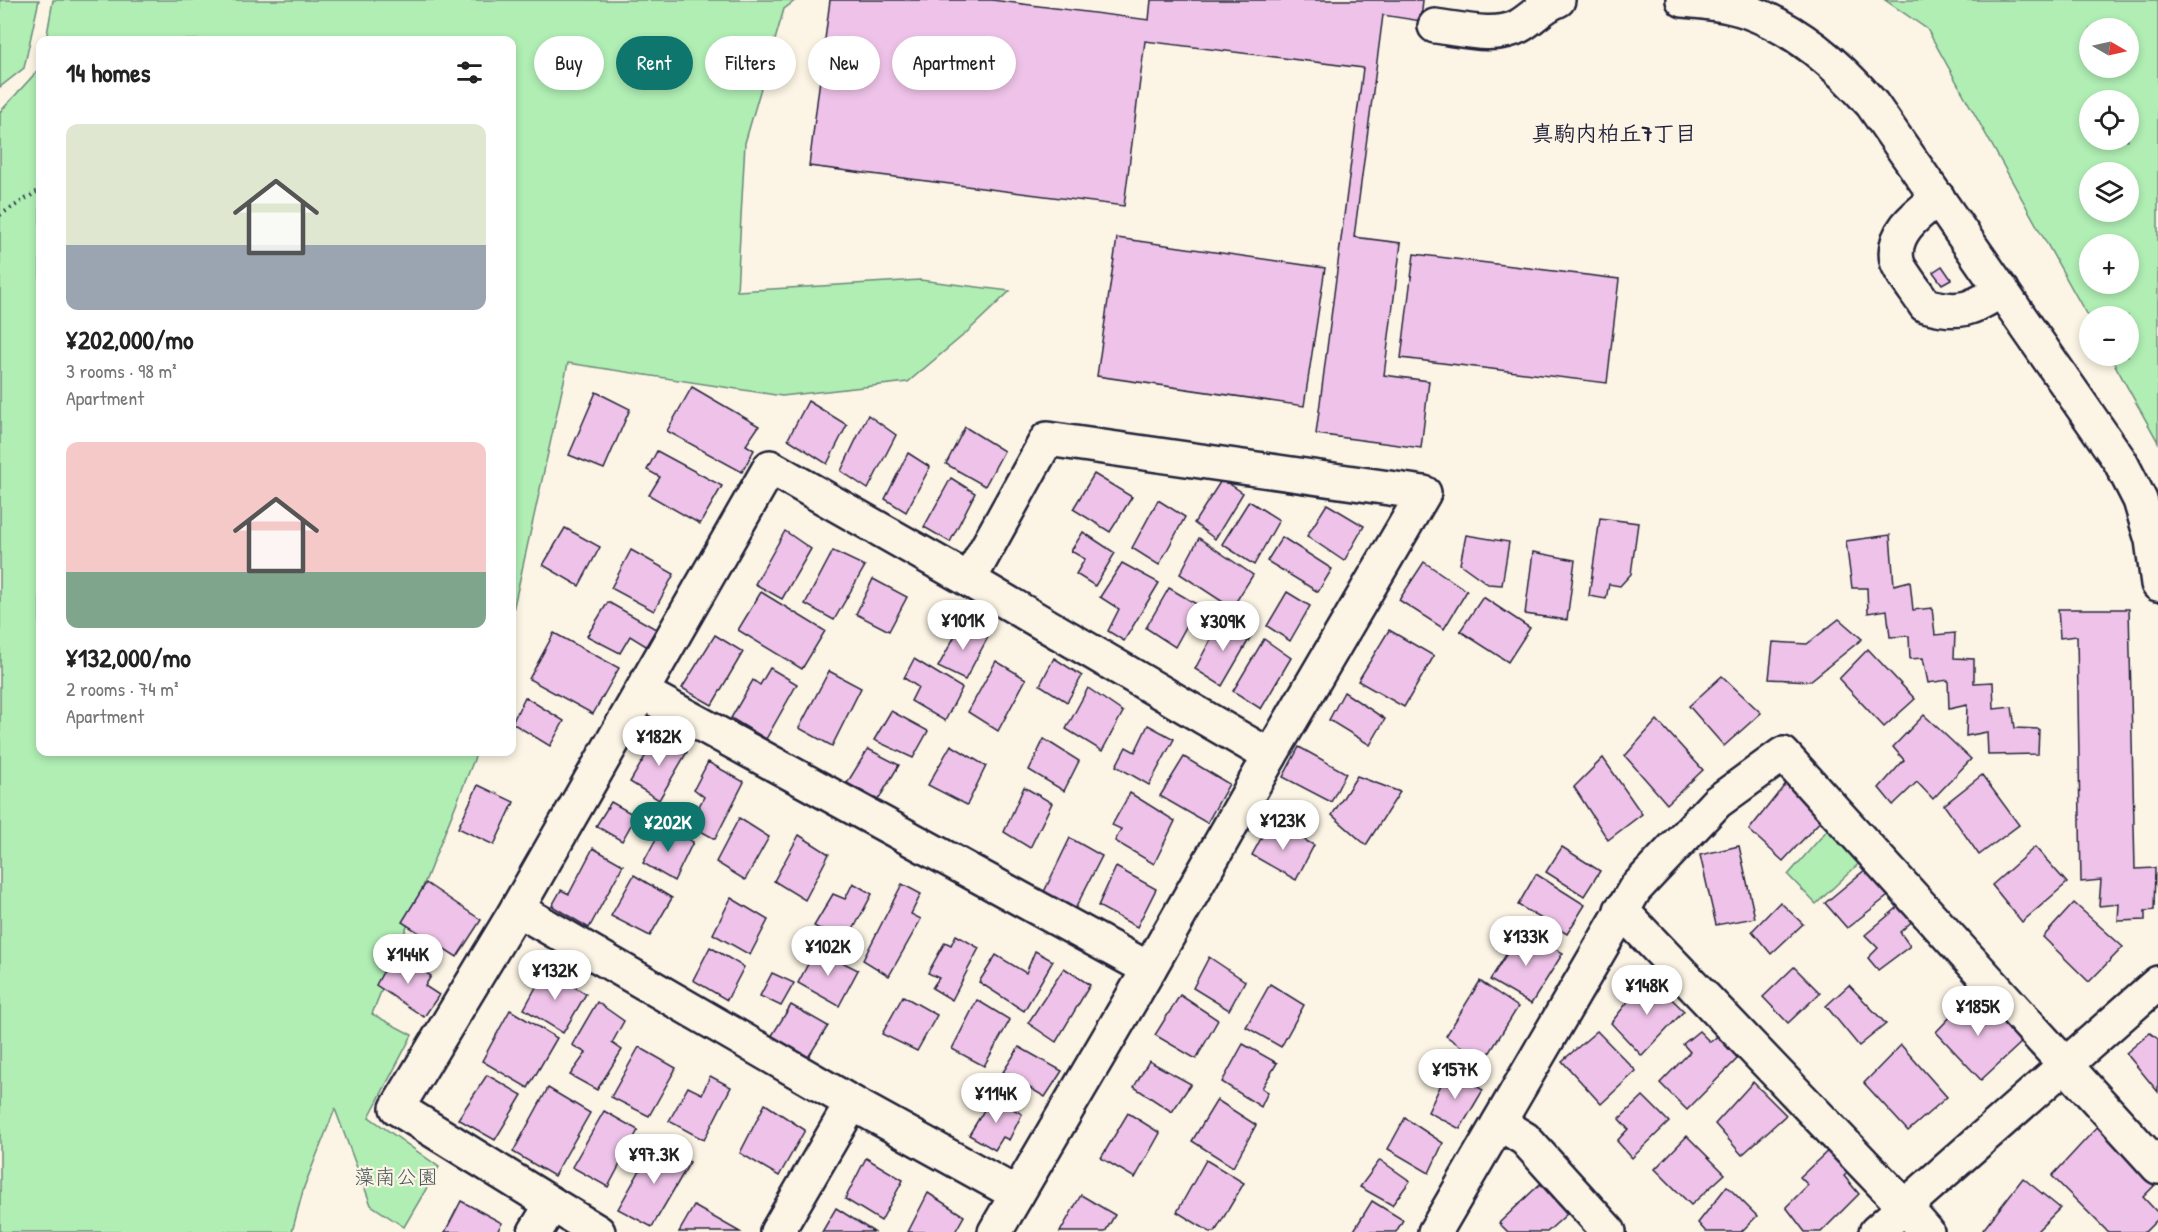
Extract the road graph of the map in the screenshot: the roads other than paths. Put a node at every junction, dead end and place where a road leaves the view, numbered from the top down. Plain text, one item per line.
1 (1558, 0) edge
2 (1683, 0) edge
3 (1716, 2) edge
4 (1435, 26) dead end
5 (1938, 198) junction
6 (2002, 290) junction
7 (969, 580) junction
8 (2158, 584) edge
9 (642, 692) junction
10 (1270, 756) junction
11 (517, 909) junction
12 (1621, 910) junction
13 (1149, 969) junction
14 (2158, 983) edge
15 (2066, 1066) junction
16 (852, 1102) junction
17 (1499, 1123) junction
18 (2158, 1167) edge
19 (1017, 1194) junction
20 (552, 1204) junction
21 (1904, 1206) junction
22 (535, 1232) edge
23 (598, 1232) edge
24 (777, 1232) edge
25 (994, 1232) edge
26 (1435, 1232) edge
27 (1609, 1232) edge
28 (1876, 1232) edge
29 (1927, 1232) edge

1 - 4 street
2 - 3 street
3 - 5 street
5 - 6 street
5 - 6 street
6 - 8 street
7 - 9 street
7 - 10 street
7 - 10 street
9 - 11 street
9 - 13 street
10 - 13 street
11 - 16 street
11 - 20 street
12 - 15 street
12 - 17 street
12 - 21 street
13 - 19 street
14 - 15 street
15 - 18 street
15 - 21 street
16 - 19 street
16 - 24 street
17 - 26 street
17 - 27 street
19 - 25 street
20 - 22 street
20 - 23 street
21 - 28 street
21 - 29 street

